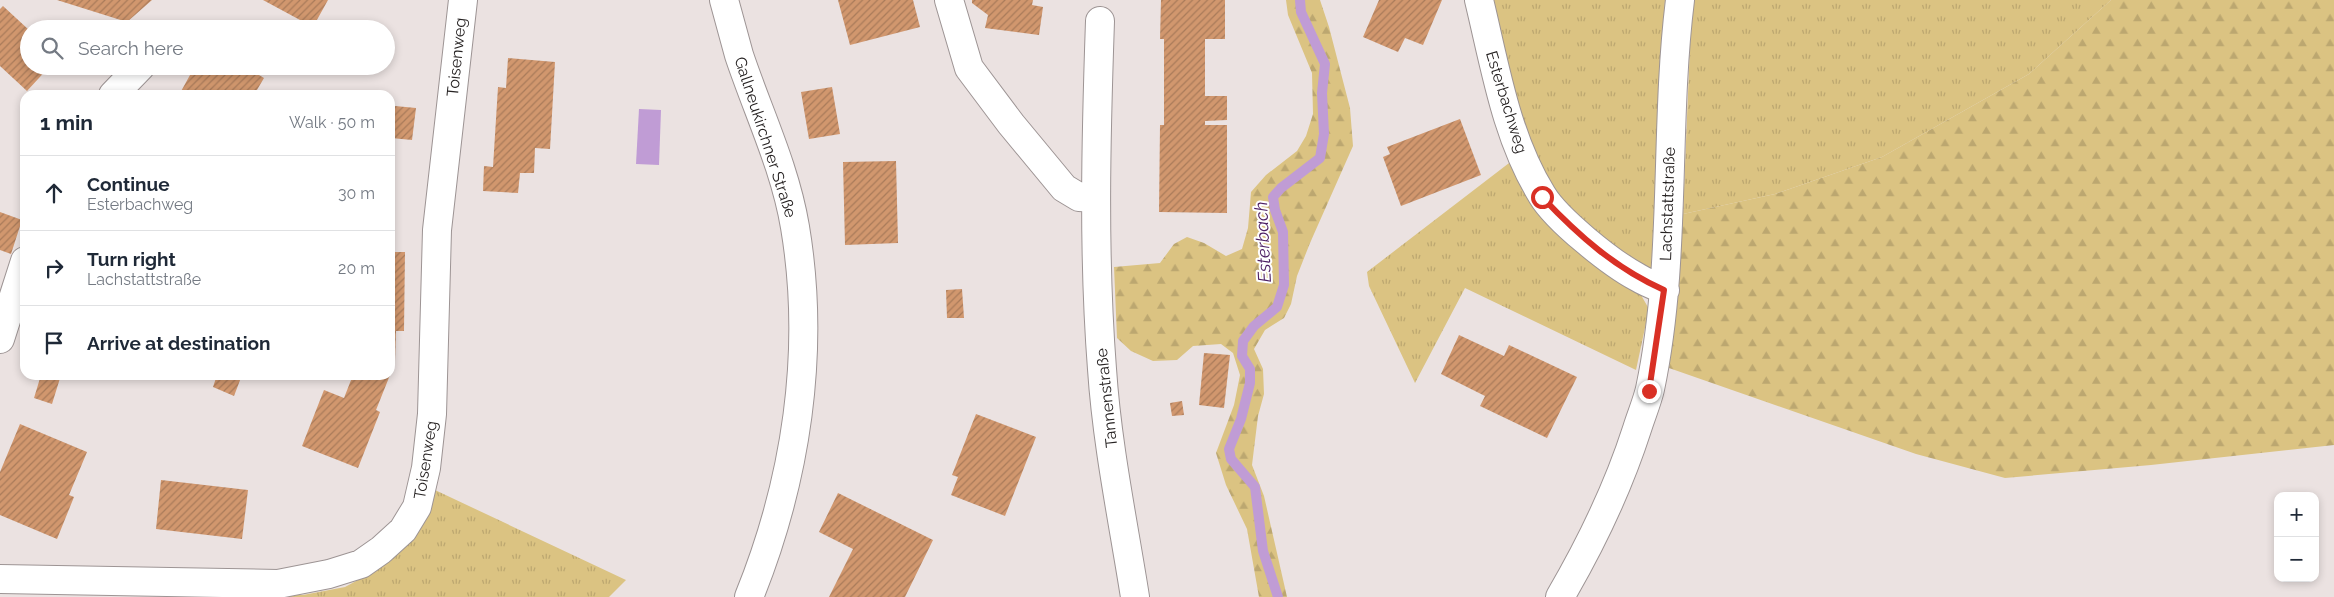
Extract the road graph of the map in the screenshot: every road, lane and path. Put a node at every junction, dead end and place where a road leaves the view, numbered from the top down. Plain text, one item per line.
1 (463, 0) edge
2 (724, 0) edge
3 (949, 0) edge
4 (1478, 0) edge
5 (1680, 0) edge
6 (1100, 21) dead end
7 (132, 75) edge
8 (118, 90) edge
9 (1096, 198) junction
10 (20, 277) edge
11 (1664, 290) junction
12 (0, 339) edge
13 (0, 579) edge
14 (748, 597) edge
15 (1135, 597) edge
16 (1560, 597) edge

1 - 13 street, Toisenweg
2 - 14 street, Gallneukirchner Straße
3 - 9 street
4 - 11 street, Esterbachweg
5 - 11 street, Lachstattstraße
6 - 9 street, Tannenstraße
7 - 8 street
9 - 15 street, Tannenstraße
10 - 12 street
11 - 16 street, Lachstattstraße

